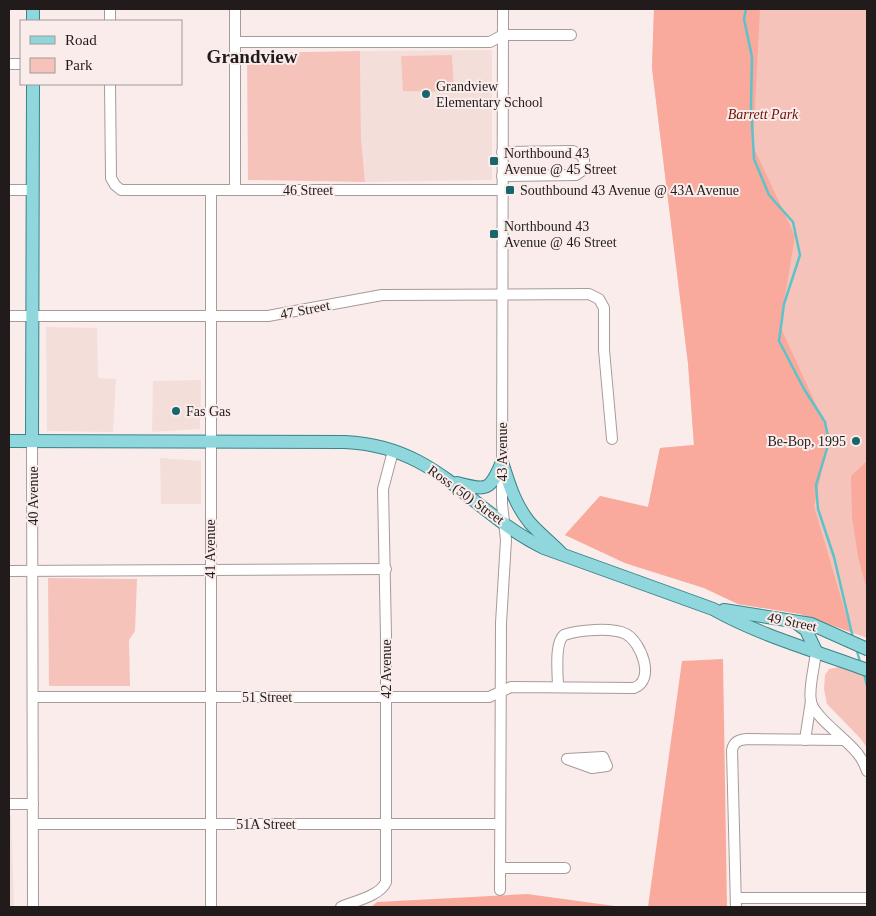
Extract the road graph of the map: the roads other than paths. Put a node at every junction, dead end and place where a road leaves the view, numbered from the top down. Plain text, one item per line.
1 (235, 9) edge
2 (503, 9) edge
3 (503, 35) junction
4 (572, 35) dead end
5 (235, 42) junction
6 (33, 85) edge
7 (110, 85) edge
8 (502, 152) junction
9 (502, 176) junction
10 (9, 190) edge
11 (32, 190) junction
12 (210, 190) junction
13 (235, 190) junction
14 (502, 190) junction
15 (502, 294) junction
16 (9, 316) edge
17 (32, 316) junction
18 (210, 316) junction
19 (612, 439) dead end
20 (9, 441) edge
21 (32, 441) junction
22 (211, 442) junction
23 (393, 450) junction
24 (502, 462) junction
25 (449, 480) junction
26 (504, 522) junction
27 (565, 557) junction
28 (386, 569) junction
29 (33, 570) junction
30 (211, 570) junction
31 (9, 571) edge
32 (713, 609) junction
33 (788, 620) junction
34 (840, 637) junction
35 (866, 649) edge
36 (816, 651) junction
37 (867, 670) edge
38 (558, 688) junction
39 (501, 692) junction
40 (33, 697) junction
41 (211, 697) junction
42 (386, 697) junction
43 (811, 701) junction
44 (805, 740) junction
45 (844, 740) junction
46 (867, 771) edge
47 (9, 804) edge
48 (33, 804) junction
49 (33, 824) junction
50 (210, 824) junction
51 (386, 824) junction
52 (500, 824) junction
53 (500, 868) junction
54 (565, 868) dead end
55 (500, 890) dead end
56 (867, 898) edge
57 (736, 903) edge
58 (33, 907) edge
59 (211, 907) edge
60 (341, 907) edge

1 - 5 street
2 - 3 street, 43 Avenue
3 - 4 street
3 - 5 street
3 - 8 street, 43 Avenue
5 - 13 street
6 - 11 main road, 40 Avenue
7 - 12 street, 46 Street
8 - 9 street, 43 Avenue
8 - 9 street
9 - 14 street, 43 Avenue
10 - 11 street
11 - 17 main road, 40 Avenue
12 - 13 street, 46 Street
12 - 18 street, 41 Avenue
13 - 14 street, 46 Street
14 - 15 street, 43 Avenue
15 - 18 street, 47 Street
15 - 19 street, 47 Street
15 - 24 street, 43 Avenue
16 - 17 street, 47 Street
17 - 18 street, 47 Street
17 - 21 main road, 40 Avenue
18 - 22 street, 41 Avenue
20 - 21 main road, Ross (50) Street
21 - 22 main road, Ross (50) Street
21 - 29 street, 40 Avenue
22 - 23 main road, Ross (50) Street
22 - 30 street, 41 Avenue
23 - 25 main road, Ross (50) Street
23 - 28 street, 42 Avenue
24 - 25 main road
24 - 26 street, 43 Avenue
24 - 27 main road
25 - 26 main road, Ross (50) Street
26 - 27 main road, Ross (50) Street
26 - 39 street, 43 Avenue
27 - 32 main road, Ross (50) Street
28 - 30 street
28 - 42 street, 42 Avenue
29 - 30 street
29 - 31 street
29 - 40 street, 40 Avenue
30 - 41 street, 41 Avenue
32 - 33 main road, 49 Street
32 - 36 main road, Ross (50) Street
33 - 34 main road, 49 Street
33 - 36 main road
34 - 35 main road, 49 Street
34 - 36 main road
36 - 37 main road, Ross (50) Street
36 - 43 street
38 - 38 street, 51 Street
38 - 39 street, 51 Street
39 - 42 street, 51 Street
39 - 52 street, 43 Avenue
40 - 41 street, 51 Street
40 - 48 street, 40 Avenue
41 - 42 street, 51 Street
41 - 50 street, 41 Avenue
42 - 51 street, 42 Avenue
43 - 44 street
43 - 45 street
44 - 45 street
44 - 57 street
45 - 46 street
47 - 48 street
48 - 49 street, 40 Avenue
49 - 50 street, 51A Street
49 - 58 street, 40 Avenue
50 - 51 street, 51A Street
50 - 59 street, 41 Avenue
51 - 52 street, 51A Street
51 - 60 street, 42 Avenue
52 - 53 street, 43 Avenue
53 - 54 street
53 - 55 street, 43 Avenue
56 - 57 street

